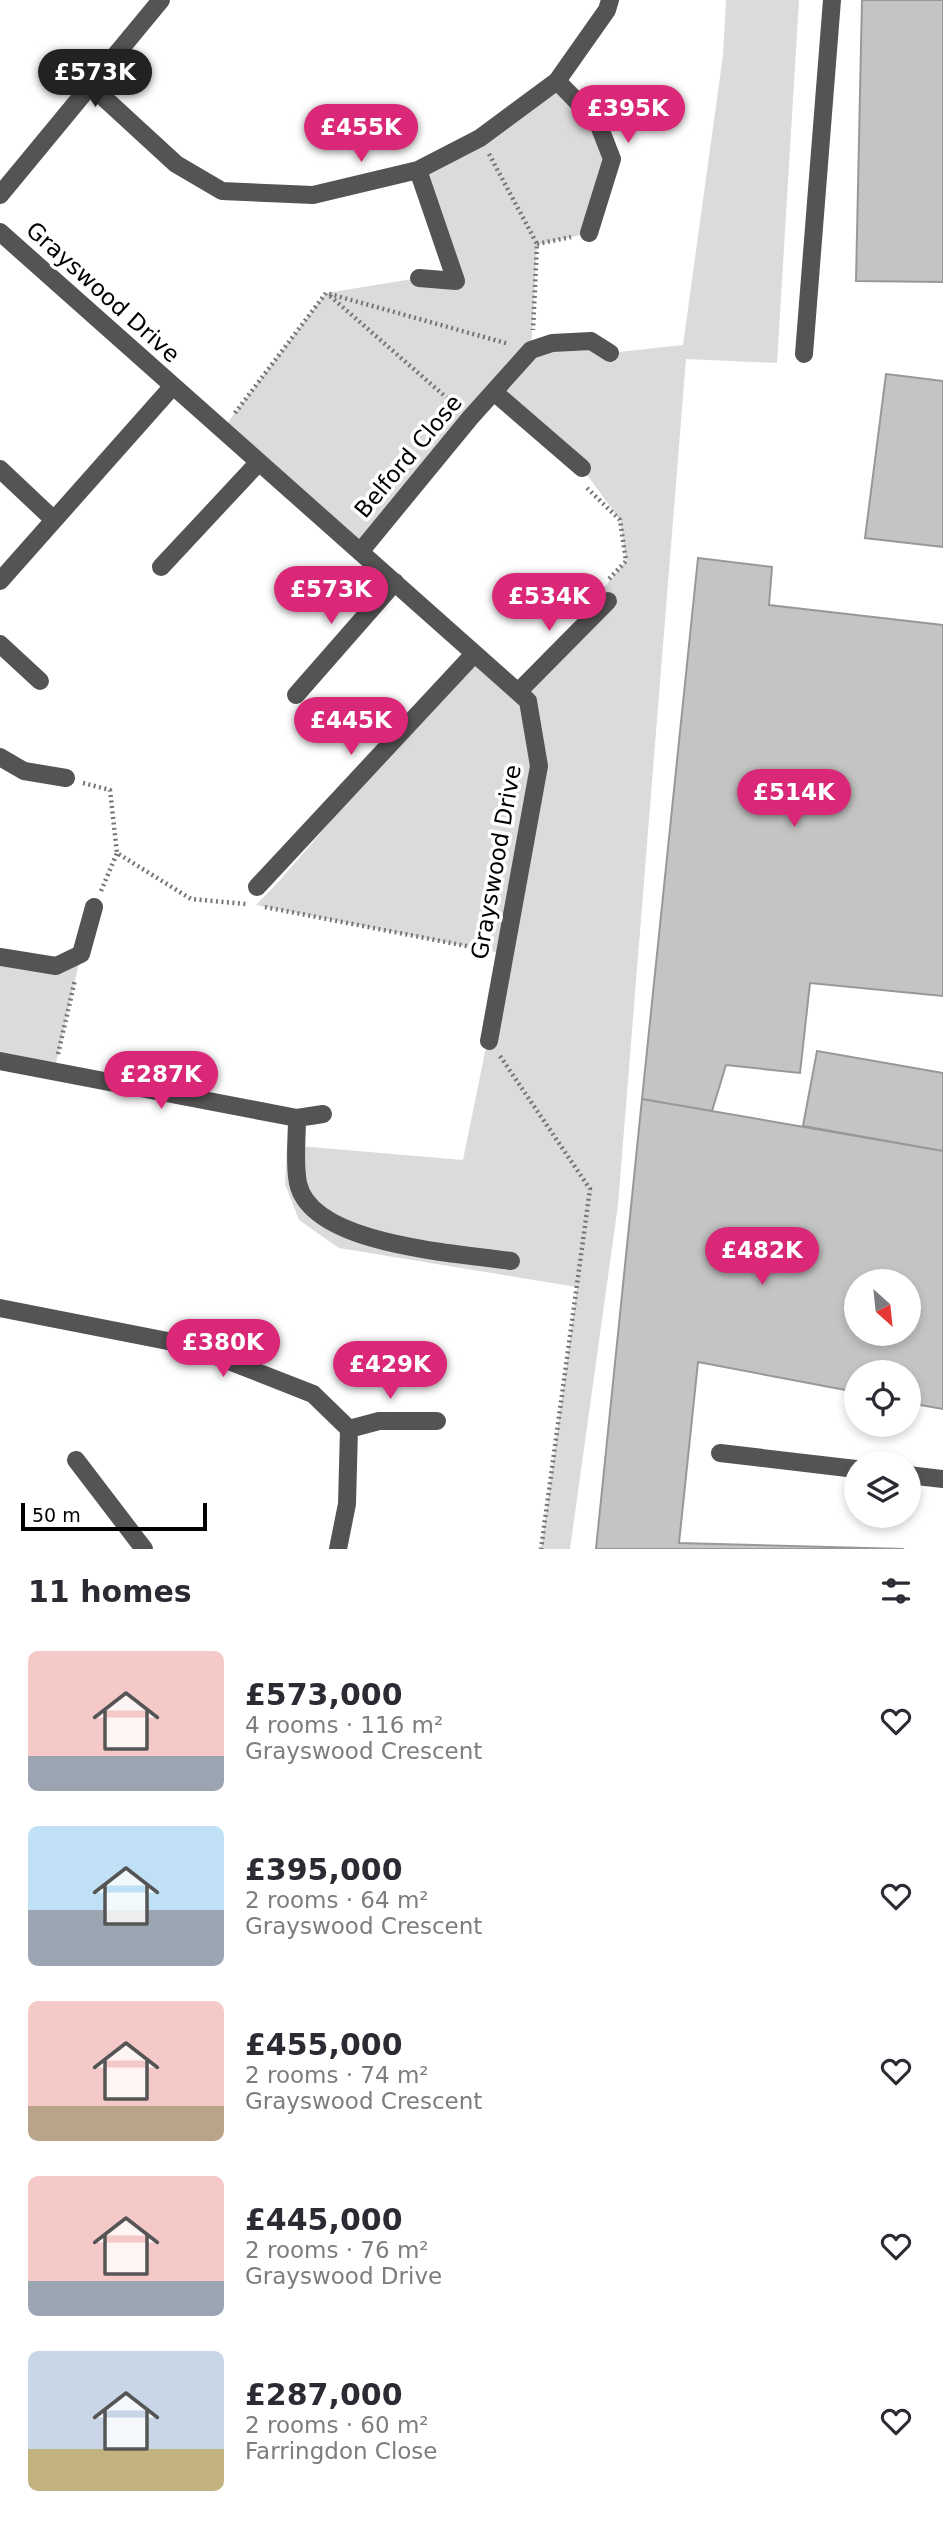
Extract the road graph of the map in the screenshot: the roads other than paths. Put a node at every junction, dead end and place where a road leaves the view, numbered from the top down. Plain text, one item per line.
1 (161, 0) edge
2 (610, 0) edge
3 (832, 0) edge
4 (557, 81) junction
5 (90, 85) junction
6 (418, 170) junction
7 (0, 195) edge
8 (0, 232) edge
9 (590, 233) road end
10 (419, 278) dead end
11 (610, 353) dead end
12 (804, 354) dead end
13 (172, 387) junction
14 (494, 392) junction
15 (259, 462) junction
16 (582, 468) road end
17 (0, 469) edge
18 (54, 520) junction
19 (360, 552) junction
20 (161, 567) dead end
21 (0, 582) edge
22 (395, 582) junction
23 (608, 601) road end
24 (0, 645) edge
25 (474, 654) junction
26 (40, 681) dead end
27 (518, 692) junction
28 (296, 695) dead end
29 (0, 757) edge
30 (66, 778) dead end
31 (257, 887) dead end
32 (94, 907) road end
33 (0, 957) edge
34 (489, 1041) road end
35 (0, 1061) edge
36 (323, 1114) dead end
37 (297, 1118) junction
38 (287, 1144) dead end
39 (511, 1261) dead end
40 (0, 1308) edge
41 (437, 1421) dead end
42 (349, 1429) junction
43 (720, 1453) dead end
44 (75, 1460) dead end
45 (844, 1468) edge
46 (921, 1476) edge
47 (943, 1479) edge
48 (144, 1549) edge
49 (338, 1549) edge

1 - 5 street
2 - 4 street
3 - 12 street
4 - 6 street
4 - 9 street
5 - 6 street
5 - 7 street
6 - 10 street
8 - 13 street, Grayswood Drive
11 - 14 street, Belford Close
13 - 15 street, Grayswood Drive
13 - 18 street, Grayswood Drive
14 - 16 street, Belford Close
14 - 19 street, Belford Close
15 - 19 street, Grayswood Drive
15 - 20 street
17 - 18 street
18 - 21 street, Grayswood Drive
19 - 22 street, Grayswood Drive
22 - 25 street, Grayswood Drive
22 - 28 street
23 - 27 street
24 - 26 street
25 - 27 street, Grayswood Drive
25 - 31 street
27 - 34 street, Grayswood Drive
29 - 30 street
32 - 33 street
35 - 37 street
36 - 37 street
37 - 38 street
37 - 39 street
40 - 42 street
41 - 42 street
42 - 49 street
43 - 45 street
44 - 48 street
46 - 47 street

